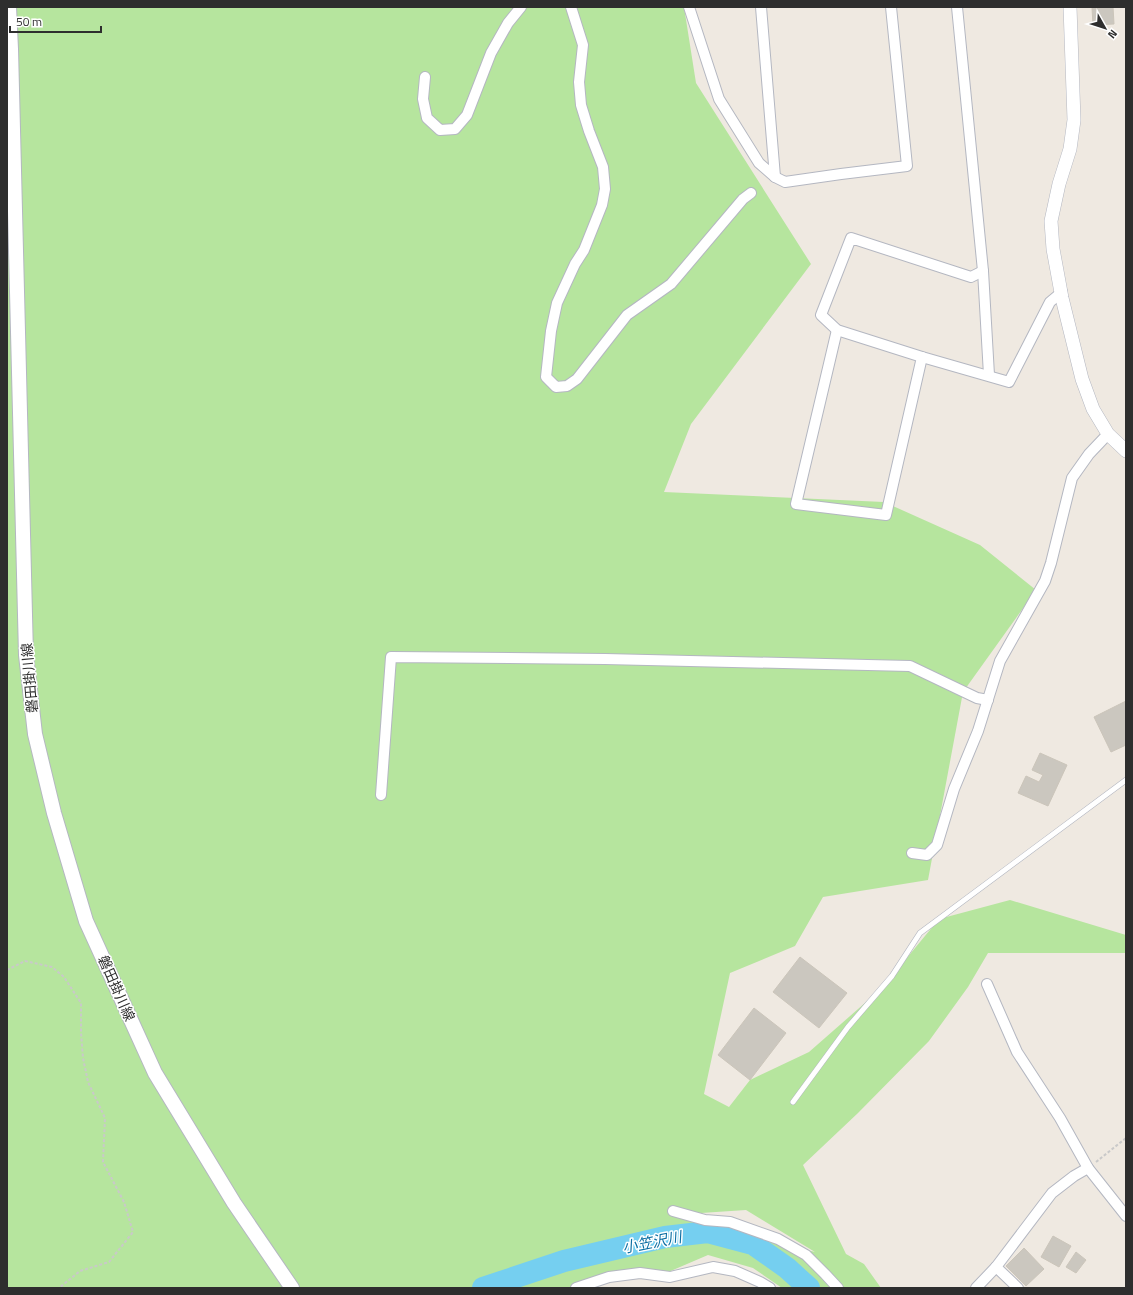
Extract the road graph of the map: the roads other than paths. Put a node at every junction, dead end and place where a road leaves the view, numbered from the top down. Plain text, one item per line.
1 (9, 7) edge
2 (521, 7) edge
3 (571, 7) edge
4 (689, 7) edge
5 (761, 7) edge
6 (891, 7) edge
7 (957, 7) edge
8 (1070, 7) edge
9 (424, 77) dead end
10 (775, 177) junction
11 (751, 193) dead end
12 (983, 271) junction
13 (1062, 292) junction
14 (837, 330) junction
15 (922, 357) junction
16 (989, 375) junction
17 (1108, 434) junction
18 (1126, 451) edge
19 (988, 700) junction
20 (1126, 780) edge
21 (381, 795) dead end
22 (912, 853) dead end
23 (987, 984) dead end
24 (794, 1102) dead end
25 (1088, 1168) junction
26 (1122, 1205) edge
27 (673, 1211) dead end
28 (1126, 1216) edge
29 (996, 1268) junction
30 (292, 1288) edge
31 (576, 1288) edge
32 (770, 1288) edge
33 (838, 1288) edge
34 (976, 1288) edge
35 (1018, 1288) edge

1 - 30 main road, 磐田掛川線
2 - 9 street
3 - 11 street
4 - 10 street
5 - 10 street
6 - 10 street
7 - 12 street
8 - 13 street
12 - 14 street
12 - 16 street
13 - 16 street
13 - 17 street
14 - 15 street
14 - 15 street
15 - 16 street
17 - 18 street
17 - 19 street
19 - 21 street
19 - 22 street
20 - 24 lane
23 - 25 street
25 - 26 street
25 - 29 street
26 - 28 street
27 - 33 street
29 - 34 street
29 - 35 street
31 - 32 street

